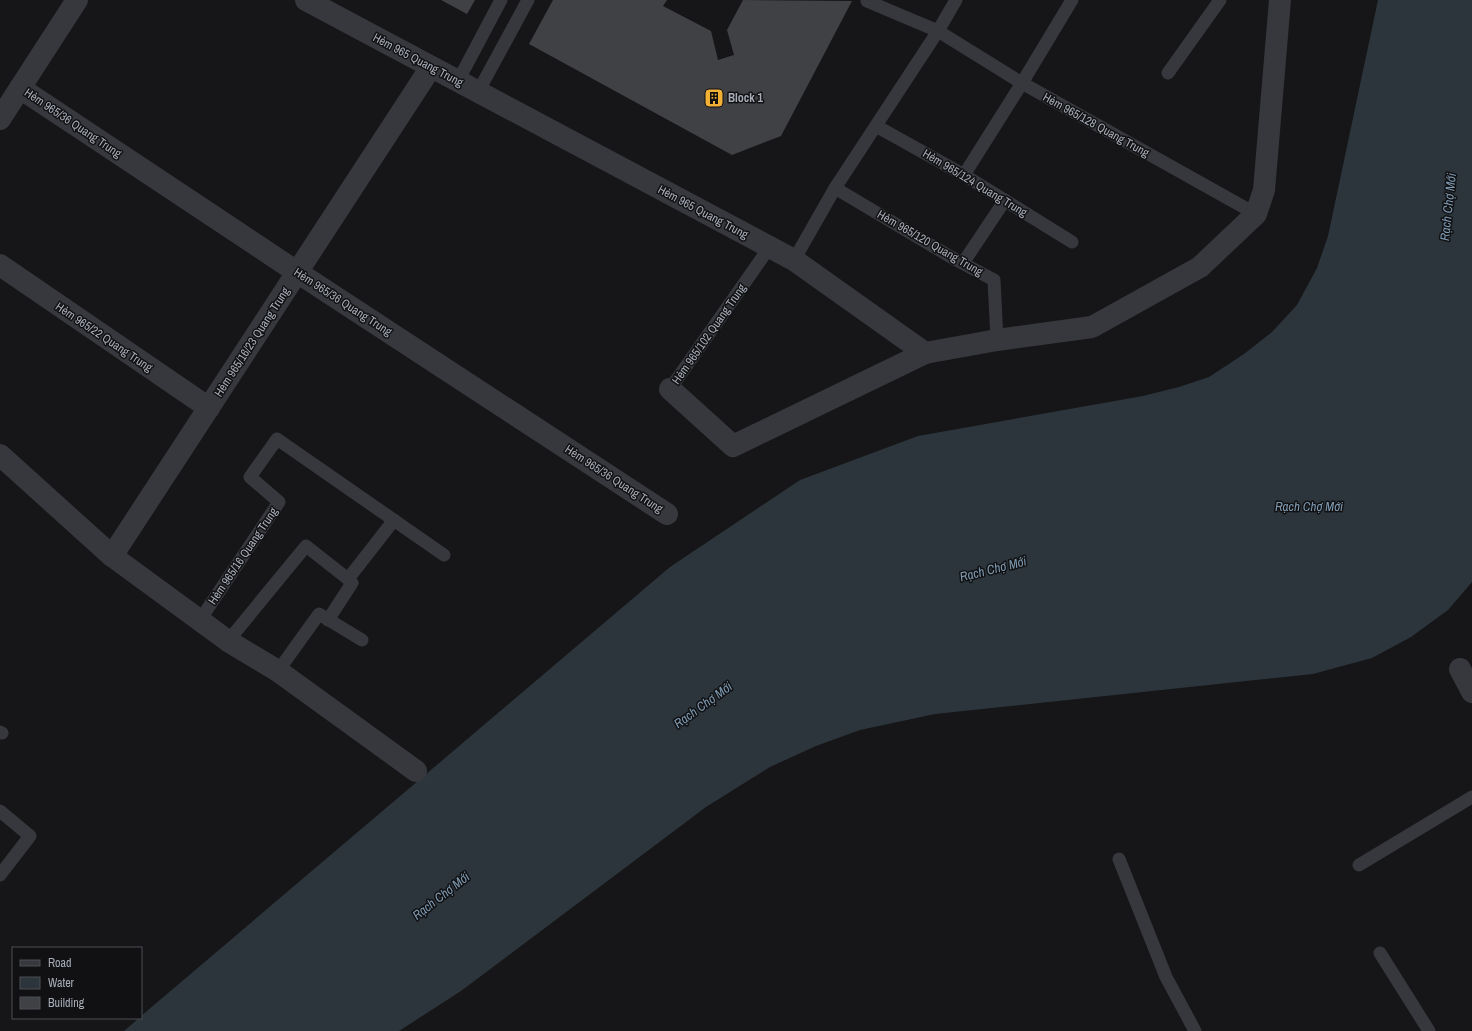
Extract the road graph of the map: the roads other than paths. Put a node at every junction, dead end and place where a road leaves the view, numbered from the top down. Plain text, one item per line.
1 (76, 0) edge
2 (306, 0) edge
3 (502, 0) edge
4 (528, 0) edge
5 (956, 0) edge
6 (1072, 0) edge
7 (1220, 0) edge
8 (1280, 0) edge
9 (867, 1) dead end
10 (938, 31) junction
11 (431, 67) junction
12 (1168, 73) dead end
13 (458, 81) junction
14 (1022, 83) junction
15 (20, 88) junction
16 (478, 92) junction
17 (0, 119) edge
18 (876, 126) junction
19 (964, 175) junction
20 (835, 188) junction
21 (1004, 200) junction
22 (1256, 214) junction
23 (1072, 242) dead end
24 (770, 248) junction
25 (794, 260) junction
26 (963, 263) junction
27 (0, 265) edge
28 (297, 272) junction
29 (997, 340) junction
30 (925, 353) junction
31 (670, 389) joint
32 (209, 408) junction
33 (0, 455) edge
34 (667, 514) dead end
35 (394, 520) junction
36 (444, 555) dead end
37 (112, 556) junction
38 (348, 579) junction
39 (200, 620) junction
40 (328, 620) junction
41 (362, 640) dead end
42 (228, 641) junction
43 (1460, 669) dead end
44 (278, 671) junction
45 (1472, 692) edge
46 (416, 770) dead end
47 (1472, 796) edge
48 (0, 811) edge
49 (1119, 860) dead end
50 (1359, 865) dead end
51 (0, 875) edge
52 (1380, 953) dead end
53 (1194, 1031) edge
54 (1428, 1031) edge

1 - 15 street
2 - 11 street, Hẻm 965 Quang Trung
3 - 13 lane
4 - 16 lane
5 - 10 lane
6 - 14 lane
7 - 12 lane
8 - 22 street
9 - 10 lane
10 - 14 lane, Hẻm 965/128 Quang Trung
10 - 18 lane
11 - 13 street, Hẻm 965 Quang Trung
11 - 28 street, Hẻm 965/16/23 Quang Trung
13 - 16 street, Hẻm 965 Quang Trung
14 - 19 lane
14 - 22 lane, Hẻm 965/128 Quang Trung
15 - 17 street
15 - 28 street, Hẻm 965/36 Quang Trung
16 - 24 street, Hẻm 965 Quang Trung
18 - 19 lane, Hẻm 965/124 Quang Trung
18 - 20 lane
19 - 21 lane, Hẻm 965/124 Quang Trung
20 - 25 lane
20 - 26 lane, Hẻm 965/120 Quang Trung
21 - 23 lane, Hẻm 965/124 Quang Trung
21 - 26 lane
22 - 29 street
24 - 25 street, Hẻm 965 Quang Trung
24 - 31 lane, Hẻm 965/102 Quang Trung
25 - 30 street, Hẻm 965 Quang Trung
26 - 29 lane, Hẻm 965/120 Quang Trung
27 - 32 street, Hẻm 965/22 Quang Trung
28 - 32 street, Hẻm 965/16/23 Quang Trung
28 - 34 street, Hẻm 965/36 Quang Trung
29 - 30 street
30 - 31 street, Hẻm 965/102 Quang Trung
32 - 37 street, Hẻm 965/16/23 Quang Trung
33 - 37 street
35 - 36 lane, Hẻm 965/16 Quang Trung
35 - 38 lane
35 - 39 lane, Hẻm 965/16 Quang Trung
37 - 39 street
38 - 40 lane
38 - 42 lane
39 - 42 street
40 - 41 lane
40 - 44 lane
42 - 44 street
43 - 45 street
44 - 46 street
47 - 50 lane
48 - 51 lane
49 - 53 lane
52 - 54 lane

